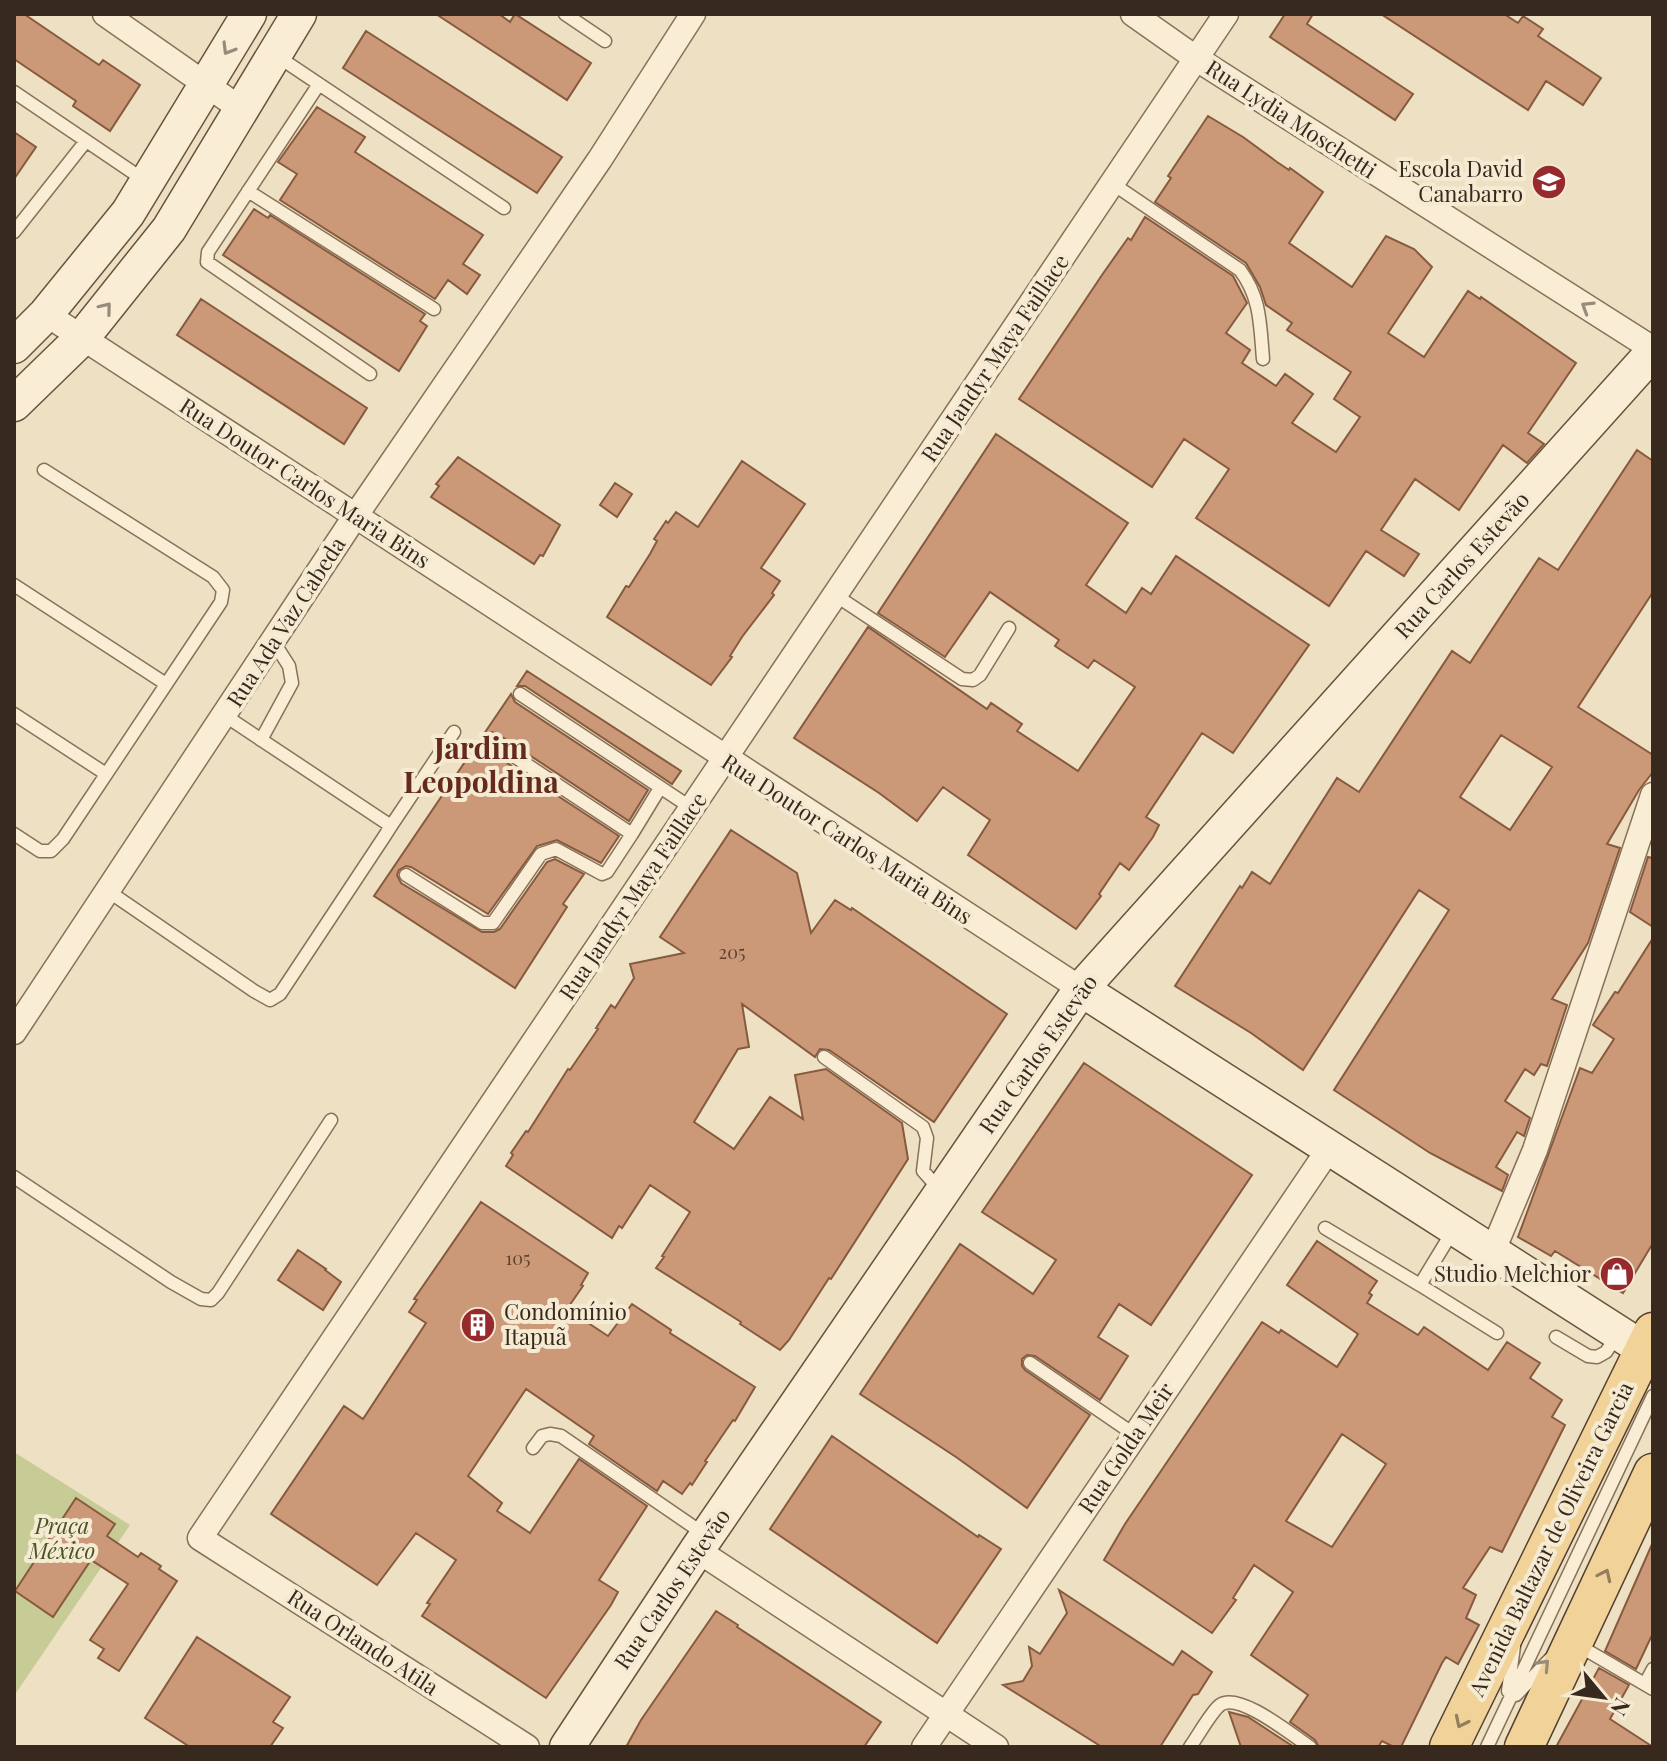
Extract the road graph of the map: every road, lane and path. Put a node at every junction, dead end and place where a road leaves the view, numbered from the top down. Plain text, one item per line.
1 (105, 14) edge
2 (249, 14) edge
3 (299, 14) edge
4 (565, 14) edge
5 (693, 14) edge
6 (1133, 14) edge
7 (1226, 14) edge
8 (605, 41) dead end
9 (274, 55) junction
10 (1197, 59) junction
11 (319, 84) junction
12 (206, 85) junction
13 (14, 92) edge
14 (241, 109) junction
15 (86, 141) junction
16 (147, 182) junction
17 (1113, 184) junction
18 (248, 191) junction
19 (504, 208) dead end
20 (14, 232) edge
21 (434, 309) dead end
22 (46, 314) junction
23 (82, 338) junction
24 (14, 346) edge
25 (1653, 351) edge
26 (1263, 359) dead end
27 (370, 374) dead end
28 (14, 404) edge
29 (44, 470) dead end
30 (356, 515) junction
31 (14, 585) edge
32 (835, 595) junction
33 (1009, 628) dead end
34 (273, 641) junction
35 (166, 684) junction
36 (520, 694) dead end
37 (14, 714) edge
38 (224, 715) junction
39 (454, 732) dead end
40 (261, 740) junction
41 (491, 741) dead end
42 (725, 760) junction
43 (106, 774) junction
44 (660, 788) junction
45 (1653, 795) edge
46 (693, 809) junction
47 (391, 826) junction
48 (14, 834) edge
49 (632, 834) junction
50 (406, 875) dead end
51 (108, 891) junction
52 (1081, 989) junction
53 (14, 1032) edge
54 (824, 1057) dead end
55 (331, 1120) dead end
56 (1329, 1149) junction
57 (14, 1177) edge
58 (942, 1193) junction
59 (1325, 1228) dead end
60 (1454, 1229) junction
61 (1492, 1253) junction
62 (1420, 1285) junction
63 (1497, 1333) dead end
64 (1556, 1337) dead end
65 (1642, 1343) edge
66 (1030, 1363) dead end
67 (1653, 1396) edge
68 (1135, 1435) junction
69 (533, 1448) dead end
70 (1650, 1486) edge
71 (200, 1538) joint
72 (701, 1543) junction
73 (1521, 1595) junction
74 (1578, 1633) junction
75 (1653, 1669) edge
76 (1649, 1686) edge
77 (1506, 1706) junction
78 (946, 1714) junction
79 (527, 1747) edge
80 (567, 1747) edge
81 (924, 1747) edge
82 (996, 1747) edge
83 (1190, 1747) edge
84 (1310, 1747) edge
85 (1449, 1747) edge
86 (1487, 1747) edge
87 (1524, 1747) edge

1 - 12 street
2 -> 12 street
3 - 9 street
4 - 8 lane
5 - 30 street, Rua Ada Vaz Cabeda
6 - 10 street, Rua Lydia Moschetti
7 - 10 street, Rua Jandyr Maya Faillace
9 - 11 lane
9 - 14 street
10 - 17 street, Rua Jandyr Maya Faillace
25 -> 10 street, Rua Lydia Moschetti
11 - 18 lane
11 - 19 lane
12 - 14 street
12 - 16 street
13 - 15 lane
23 -> 14 street
15 - 16 lane
15 - 20 lane
16 - 22 street
17 - 26 lane
17 - 32 street, Rua Jandyr Maya Faillace
18 - 21 lane
18 - 27 lane
22 - 23 street, Rua Doutor Carlos Maria Bins
22 - 24 street
23 - 28 street
23 - 30 street, Rua Doutor Carlos Maria Bins
25 - 52 street, Rua Carlos Estevão
29 - 35 lane
30 - 34 street, Rua Ada Vaz Cabeda
30 - 42 street, Rua Doutor Carlos Maria Bins
31 - 35 lane
32 - 33 lane
32 - 42 street, Rua Jandyr Maya Faillace
34 - 38 street, Rua Ada Vaz Cabeda
34 - 40 lane
35 - 43 lane
36 - 44 lane
37 - 43 lane
38 - 40 lane
38 - 51 street, Rua Ada Vaz Cabeda
39 - 47 lane
40 - 47 lane
41 - 49 lane
42 - 46 street, Rua Jandyr Maya Faillace
42 - 52 street, Rua Doutor Carlos Maria Bins
43 - 48 lane
44 - 46 lane
44 - 49 lane
45 - 61 street
46 - 71 street, Rua Jandyr Maya Faillace
47 - 51 lane
49 - 50 lane
51 - 53 street, Rua Ada Vaz Cabeda
52 - 56 street, Rua Doutor Carlos Maria Bins
52 - 58 street, Rua Carlos Estevão
54 - 58 lane
55 - 57 lane
56 - 60 street, Rua Doutor Carlos Maria Bins
56 - 68 street, Rua Golda Meir
58 - 72 street, Rua Carlos Estevão
59 - 62 lane
60 - 61 street, Rua Doutor Carlos Maria Bins
60 - 62 lane
61 - 65 street, Rua Doutor Carlos Maria Bins
62 - 63 lane
64 - 65 lane
65 - 73 main road, Avenida Baltazar de Oliveira Garcia
66 - 68 lane
67 - 77 lane
68 - 78 street, Rua Golda Meir
69 - 72 lane
74 -> 70 main road
71 - 79 street, Rua Orlando Atila
72 - 78 street
72 - 80 street, Rua Carlos Estevão
73 - 77 lane
73 -> 85 main road, Avenida Baltazar de Oliveira Garcia
74 - 76 lane
77 -> 74 lane
74 - 87 main road
75 - 76 lane
77 - 86 lane
78 - 81 street, Rua Golda Meir
78 - 82 street
83 - 84 lane

